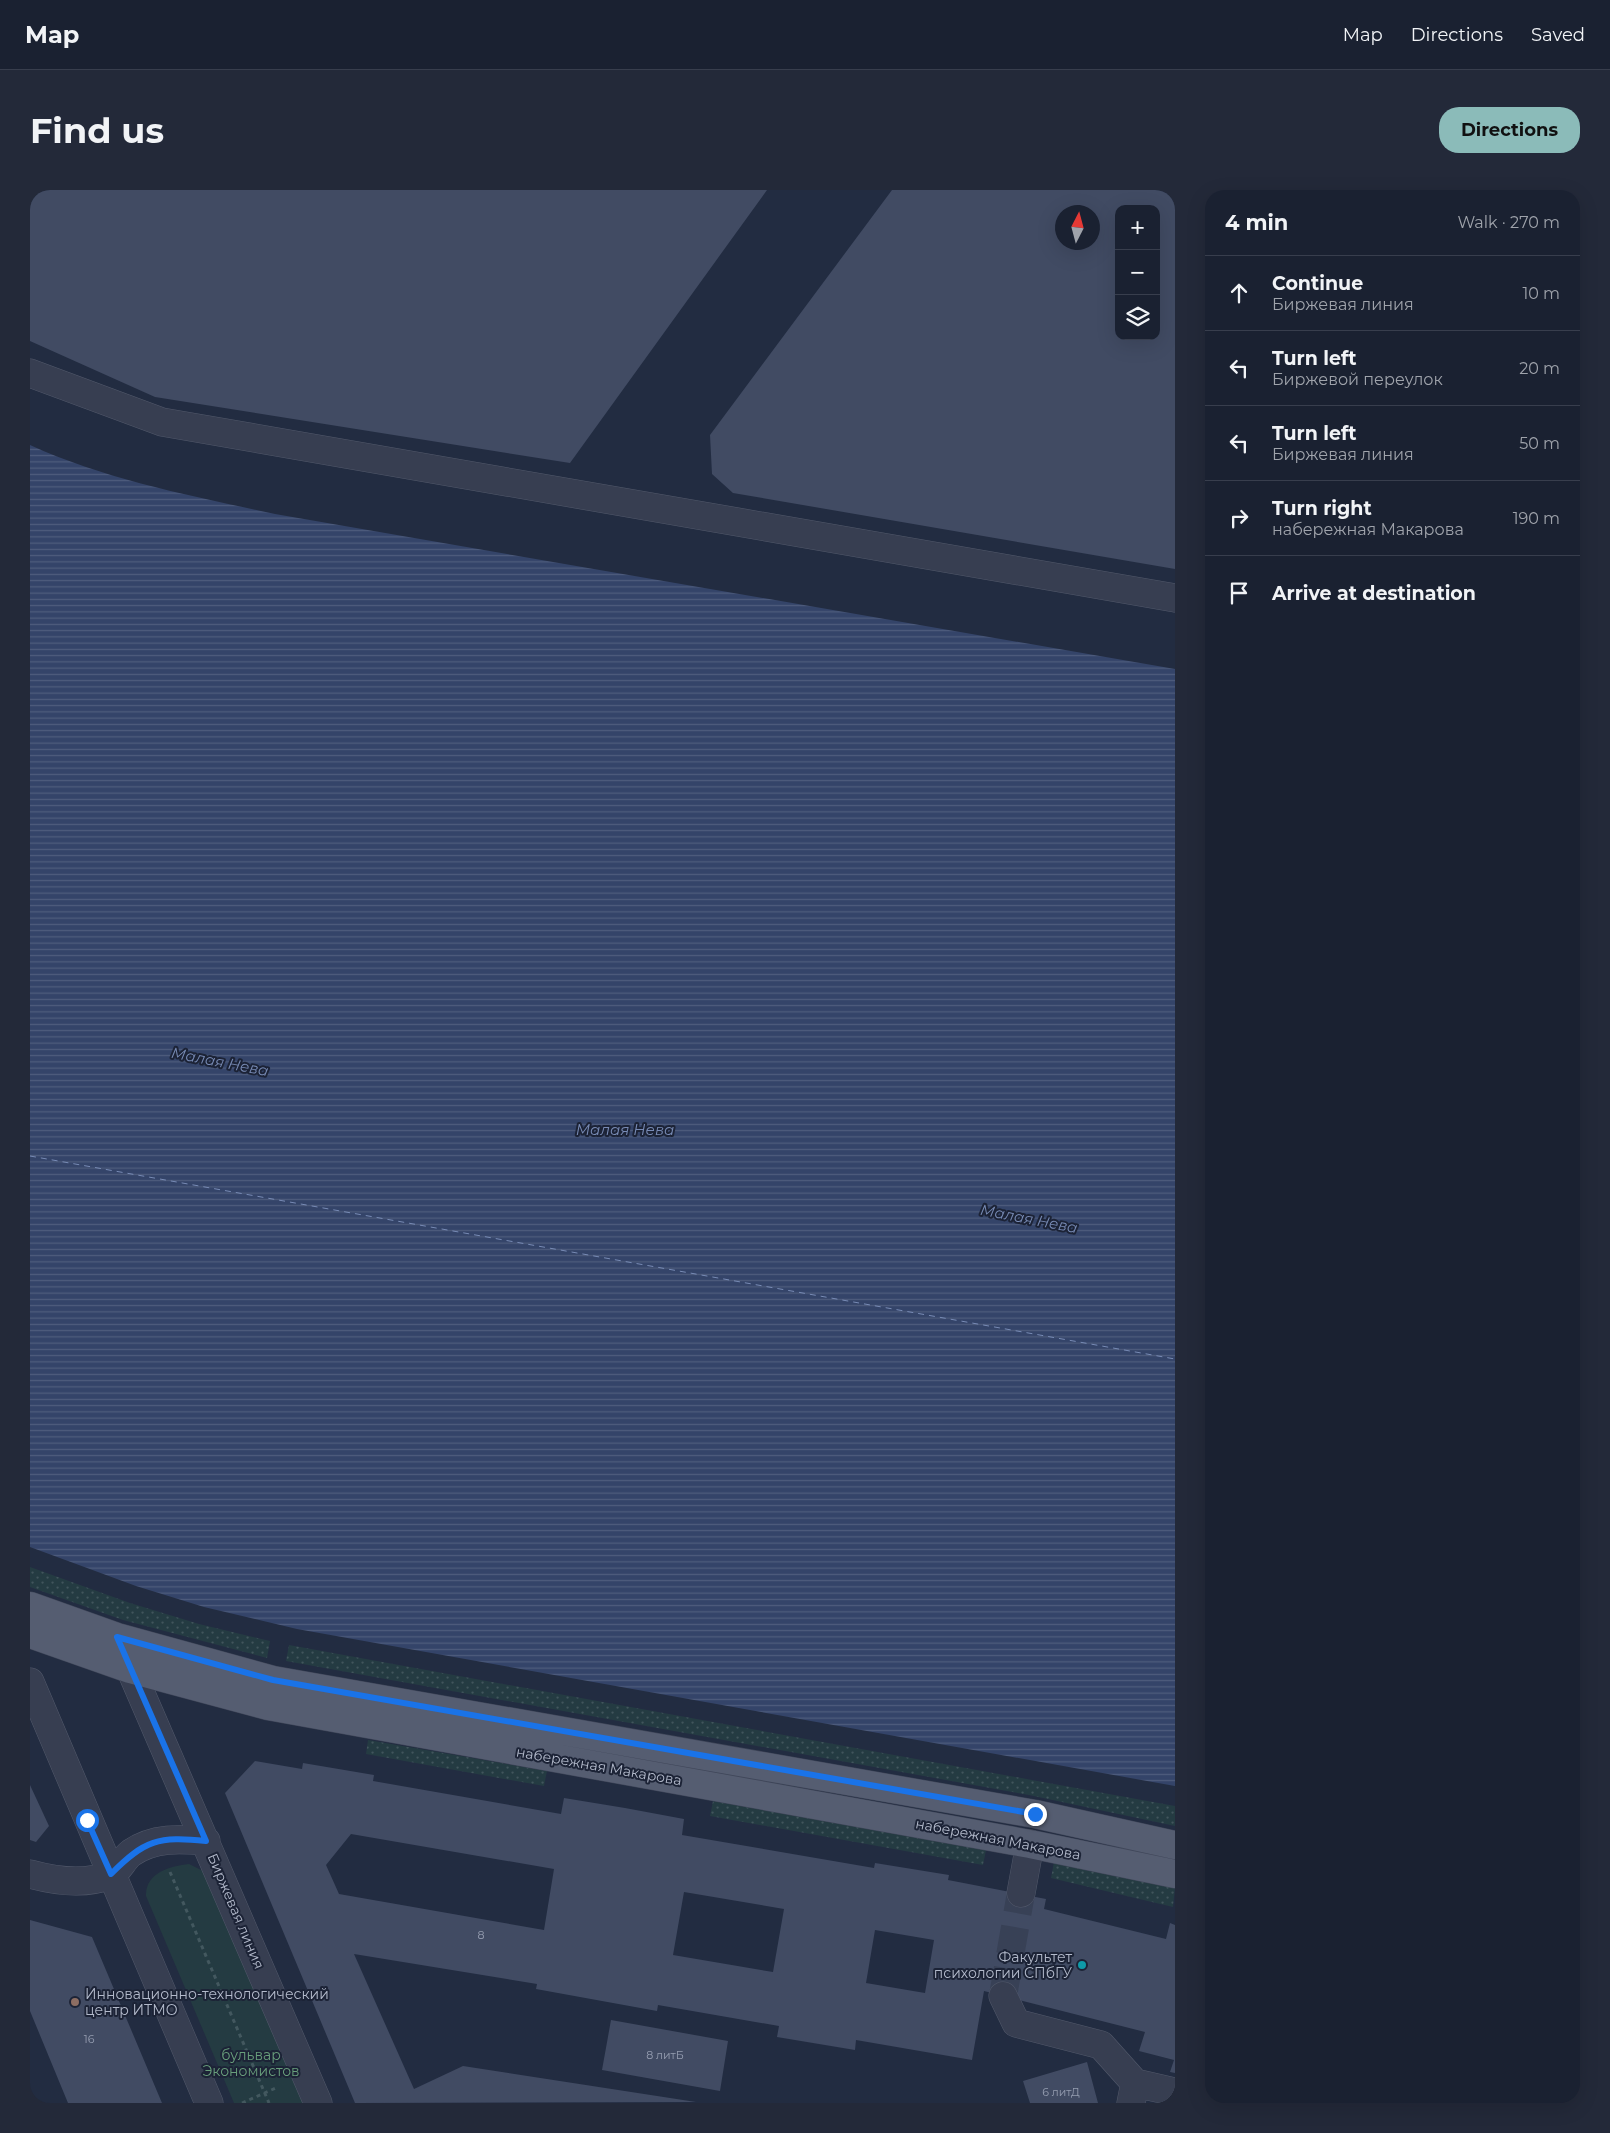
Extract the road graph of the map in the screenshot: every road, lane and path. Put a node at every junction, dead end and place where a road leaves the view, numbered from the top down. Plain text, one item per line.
1 (30, 374) edge
2 (1175, 598) edge
3 (30, 1606) edge
4 (30, 1634) edge
5 (117, 1637) junction
6 (130, 1669) junction
7 (30, 1682) edge
8 (206, 1841) junction
9 (1030, 1844) junction
10 (1175, 1845) edge
11 (168, 1869) dead end
12 (30, 1874) edge
13 (111, 1874) junction
14 (1175, 1874) edge
15 (1021, 1893) tunnel mouth
16 (1003, 1996) tunnel mouth
17 (286, 2083) dead end
18 (1175, 2092) edge
19 (265, 2093) junction
20 (1133, 2093) edge
21 (210, 2103) edge
22 (242, 2103) edge
23 (269, 2103) edge
24 (318, 2103) edge

1 - 2 street
3 - 5 main road, набережная Макарова
4 - 6 main road, набережная Макарова
5 - 6 street, Биржевая линия
5 - 10 main road, набережная Макарова
6 - 8 street, Биржевая линия
6 - 9 main road, набережная Макарова
7 - 13 street
8 - 13 street
8 - 24 street, Биржевая линия
9 - 14 main road, набережная Макарова
9 - 15 street
11 - 19 path
12 - 13 street
13 - 21 street
16 - 20 street
17 - 19 path
18 - 20 street
19 - 22 path
19 - 23 path

